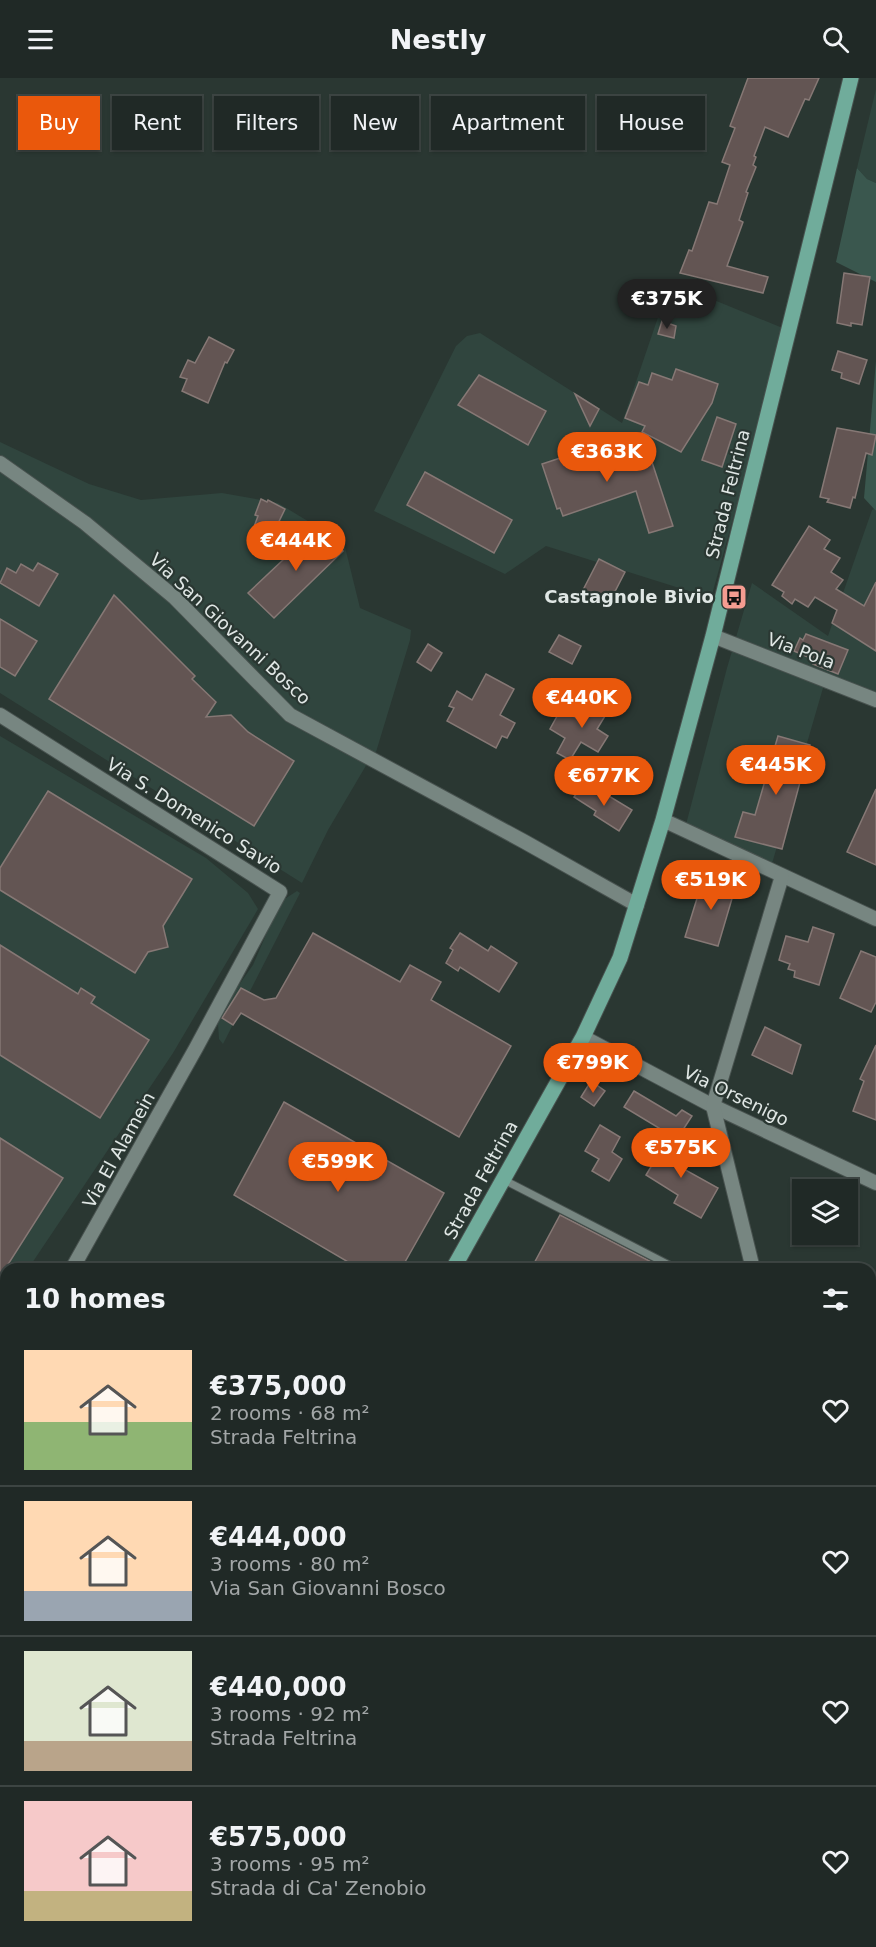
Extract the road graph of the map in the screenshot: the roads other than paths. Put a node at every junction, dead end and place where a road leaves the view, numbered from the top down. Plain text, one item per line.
1 (851, 78) edge
2 (0, 463) edge
3 (713, 636) junction
4 (876, 700) edge
5 (0, 715) edge
6 (663, 820) junction
7 (782, 876) junction
8 (637, 905) junction
9 (876, 919) edge
10 (583, 1037) junction
11 (196, 1048) joint
12 (713, 1106) junction
13 (504, 1180) junction
14 (876, 1183) edge
15 (75, 1263) edge
16 (456, 1263) edge
17 (665, 1263) edge
18 (752, 1263) edge

1 - 3 main road, Strada Feltrina
2 - 8 street, Via San Giovanni Bosco
3 - 4 street, Via Pola
3 - 6 main road, Strada Feltrina
5 - 11 street, Via S. Domenico Savio
6 - 7 street
6 - 8 main road, Strada Feltrina
7 - 9 street
7 - 12 street
8 - 10 main road, Strada Feltrina
10 - 12 street, Via Orsenigo
10 - 13 main road, Strada Feltrina
11 - 15 street, Via El Alamein
12 - 14 street, Via Orsenigo
12 - 18 street
13 - 16 main road, Strada Feltrina
13 - 17 lane

